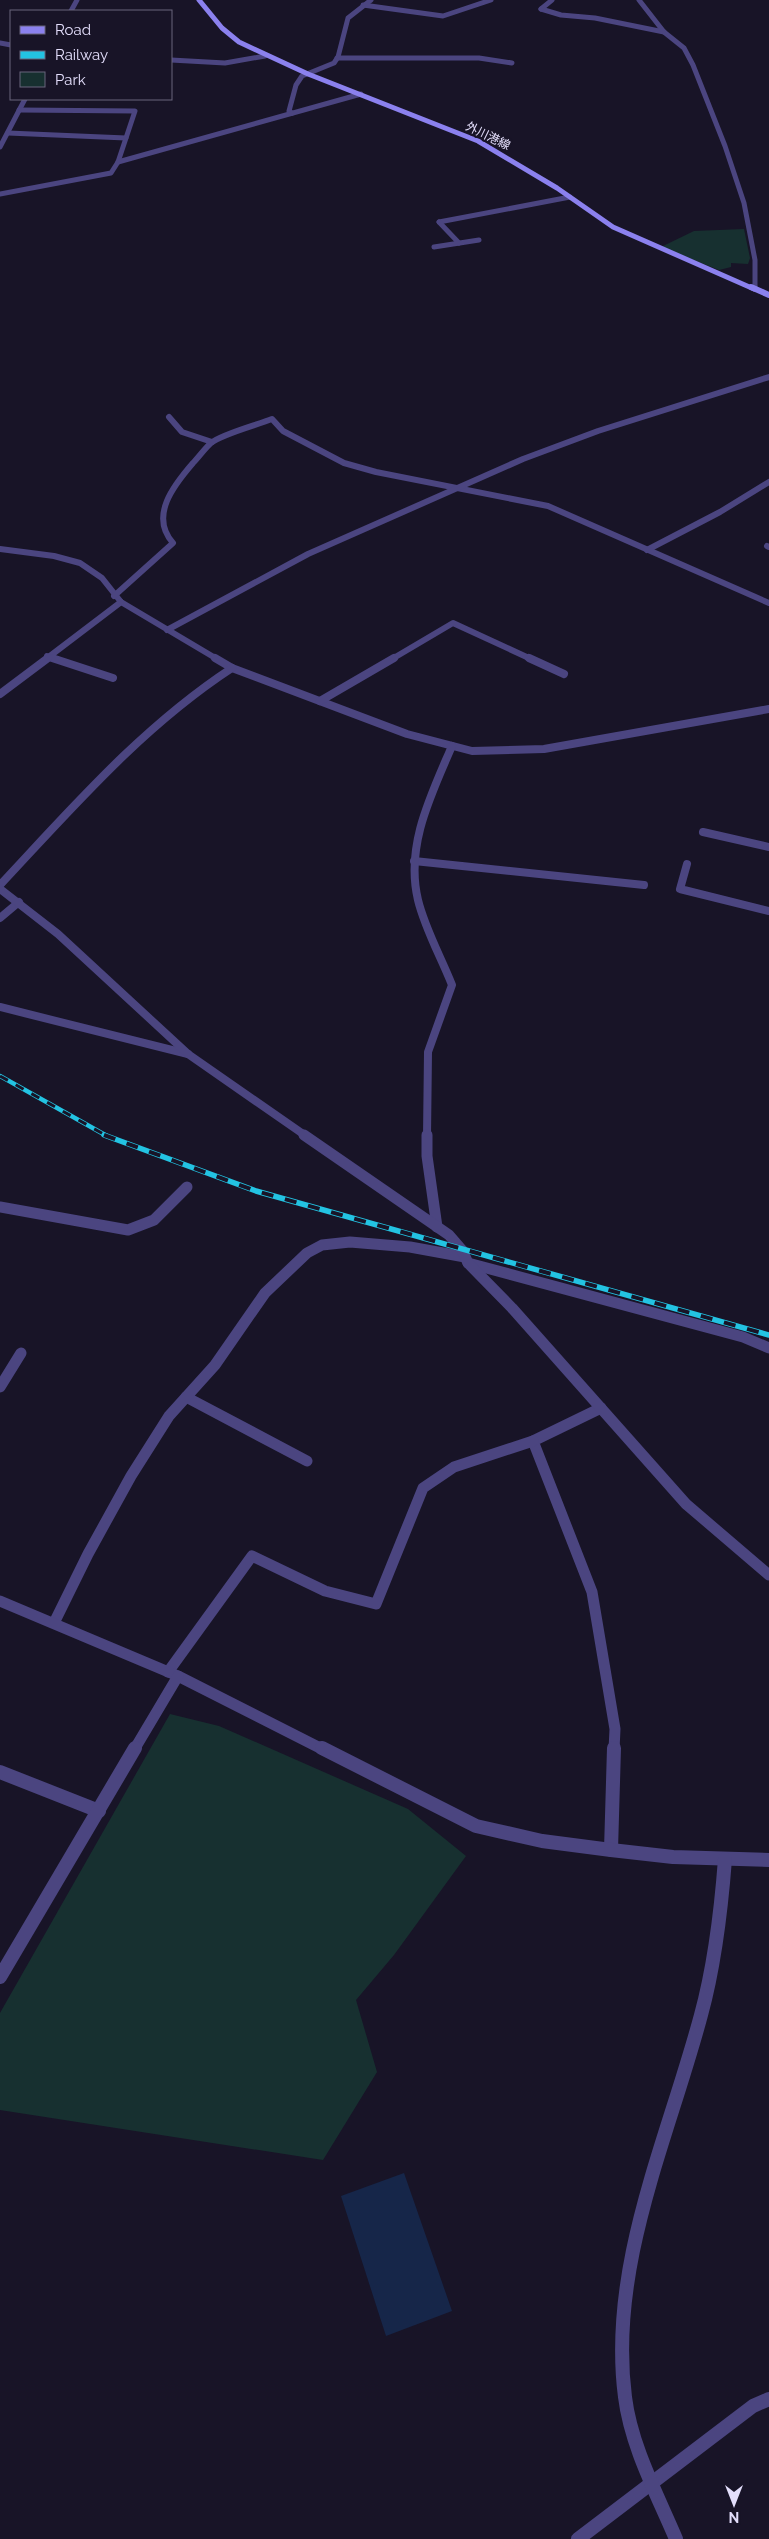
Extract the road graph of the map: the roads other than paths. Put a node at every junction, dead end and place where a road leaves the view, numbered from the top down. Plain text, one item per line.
1 (199, 0) edge
2 (371, 0) edge
3 (491, 0) edge
4 (552, 0) edge
5 (639, 0) edge
6 (363, 5) junction
7 (664, 32) junction
8 (265, 56) junction
9 (337, 58) junction
10 (172, 60) edge
11 (512, 63) dead end
12 (308, 74) junction
13 (361, 94) junction
14 (24, 100) edge
15 (19, 110) junction
16 (292, 113) junction
17 (8, 133) junction
18 (126, 138) junction
19 (0, 146) edge
20 (118, 162) junction
21 (0, 194) edge
22 (570, 197) junction
23 (480, 240) dead end
24 (459, 243) junction
25 (434, 247) dead end
26 (755, 289) junction
27 (769, 295) edge
28 (769, 377) edge
29 (169, 418) dead end
30 (212, 442) junction
31 (769, 482) edge
32 (460, 488) junction
33 (0, 549) edge
34 (647, 550) junction
35 (114, 596) junction
36 (121, 602) junction
37 (769, 603) edge
38 (167, 630) junction
39 (47, 656) junction
40 (232, 668) junction
41 (564, 674) dead end
42 (113, 678) dead end
43 (0, 694) edge
44 (320, 701) junction
45 (769, 708) edge
46 (452, 746) junction
47 (703, 832) dead end
48 (769, 847) edge
49 (414, 860) junction
50 (687, 864) dead end
51 (0, 885) edge
52 (644, 885) dead end
53 (0, 889) edge
54 (19, 902) junction
55 (769, 911) edge
56 (0, 918) edge
57 (0, 1007) edge
58 (188, 1054) junction
59 (186, 1188) dead end
60 (0, 1207) edge
61 (437, 1227) junction
62 (467, 1260) junction
63 (769, 1348) edge
64 (21, 1353) dead end
65 (0, 1387) edge
66 (186, 1397) junction
67 (601, 1408) junction
68 (533, 1441) junction
69 (307, 1461) dead end
70 (769, 1575) edge
71 (0, 1601) edge
72 (54, 1623) junction
73 (173, 1674) junction
74 (0, 1772) edge
75 (99, 1811) junction
76 (611, 1850) junction
77 (725, 1859) junction
78 (769, 1860) edge
79 (0, 1977) edge
80 (769, 2399) edge
81 (652, 2482) junction
82 (578, 2539) edge
83 (676, 2539) edge

1 - 8 main road, 外川港線
2 - 6 street
3 - 6 street
4 - 7 street
5 - 7 street
6 - 9 street
7 - 26 street
8 - 10 street
8 - 12 main road, 外川港線
9 - 11 street
9 - 12 street
12 - 13 main road, 外川港線
12 - 16 street
13 - 16 street
13 - 22 main road, 外川港線
14 - 15 street
15 - 17 street
15 - 18 street
16 - 20 street
17 - 18 street
17 - 19 street
18 - 20 street
20 - 21 street
22 - 24 street
22 - 26 main road, 外川港線
23 - 24 street
24 - 25 street
26 - 27 main road, 外川港線
28 - 32 street
29 - 30 street
30 - 32 street
30 - 35 street
31 - 34 street
32 - 34 street
32 - 38 street
33 - 35 street
34 - 37 street
35 - 36 street
36 - 38 street
36 - 39 street
38 - 40 street
39 - 42 street
39 - 43 street
40 - 44 street
40 - 51 street
41 - 44 street
44 - 46 street
45 - 46 street
46 - 49 street
47 - 48 street
49 - 52 street
49 - 61 street
50 - 55 street
53 - 54 street
54 - 56 street
54 - 58 street
57 - 58 street
58 - 61 street
59 - 60 street
61 - 62 street
62 - 63 street
62 - 66 street
62 - 67 street
64 - 65 street
66 - 69 street
66 - 72 street
67 - 68 street
67 - 70 street
68 - 73 street
68 - 76 street
71 - 72 street
72 - 73 street
73 - 75 street
73 - 76 street
74 - 75 street
75 - 79 street
76 - 77 street
77 - 78 street
77 - 81 street
80 - 81 street
81 - 82 street
81 - 83 street

